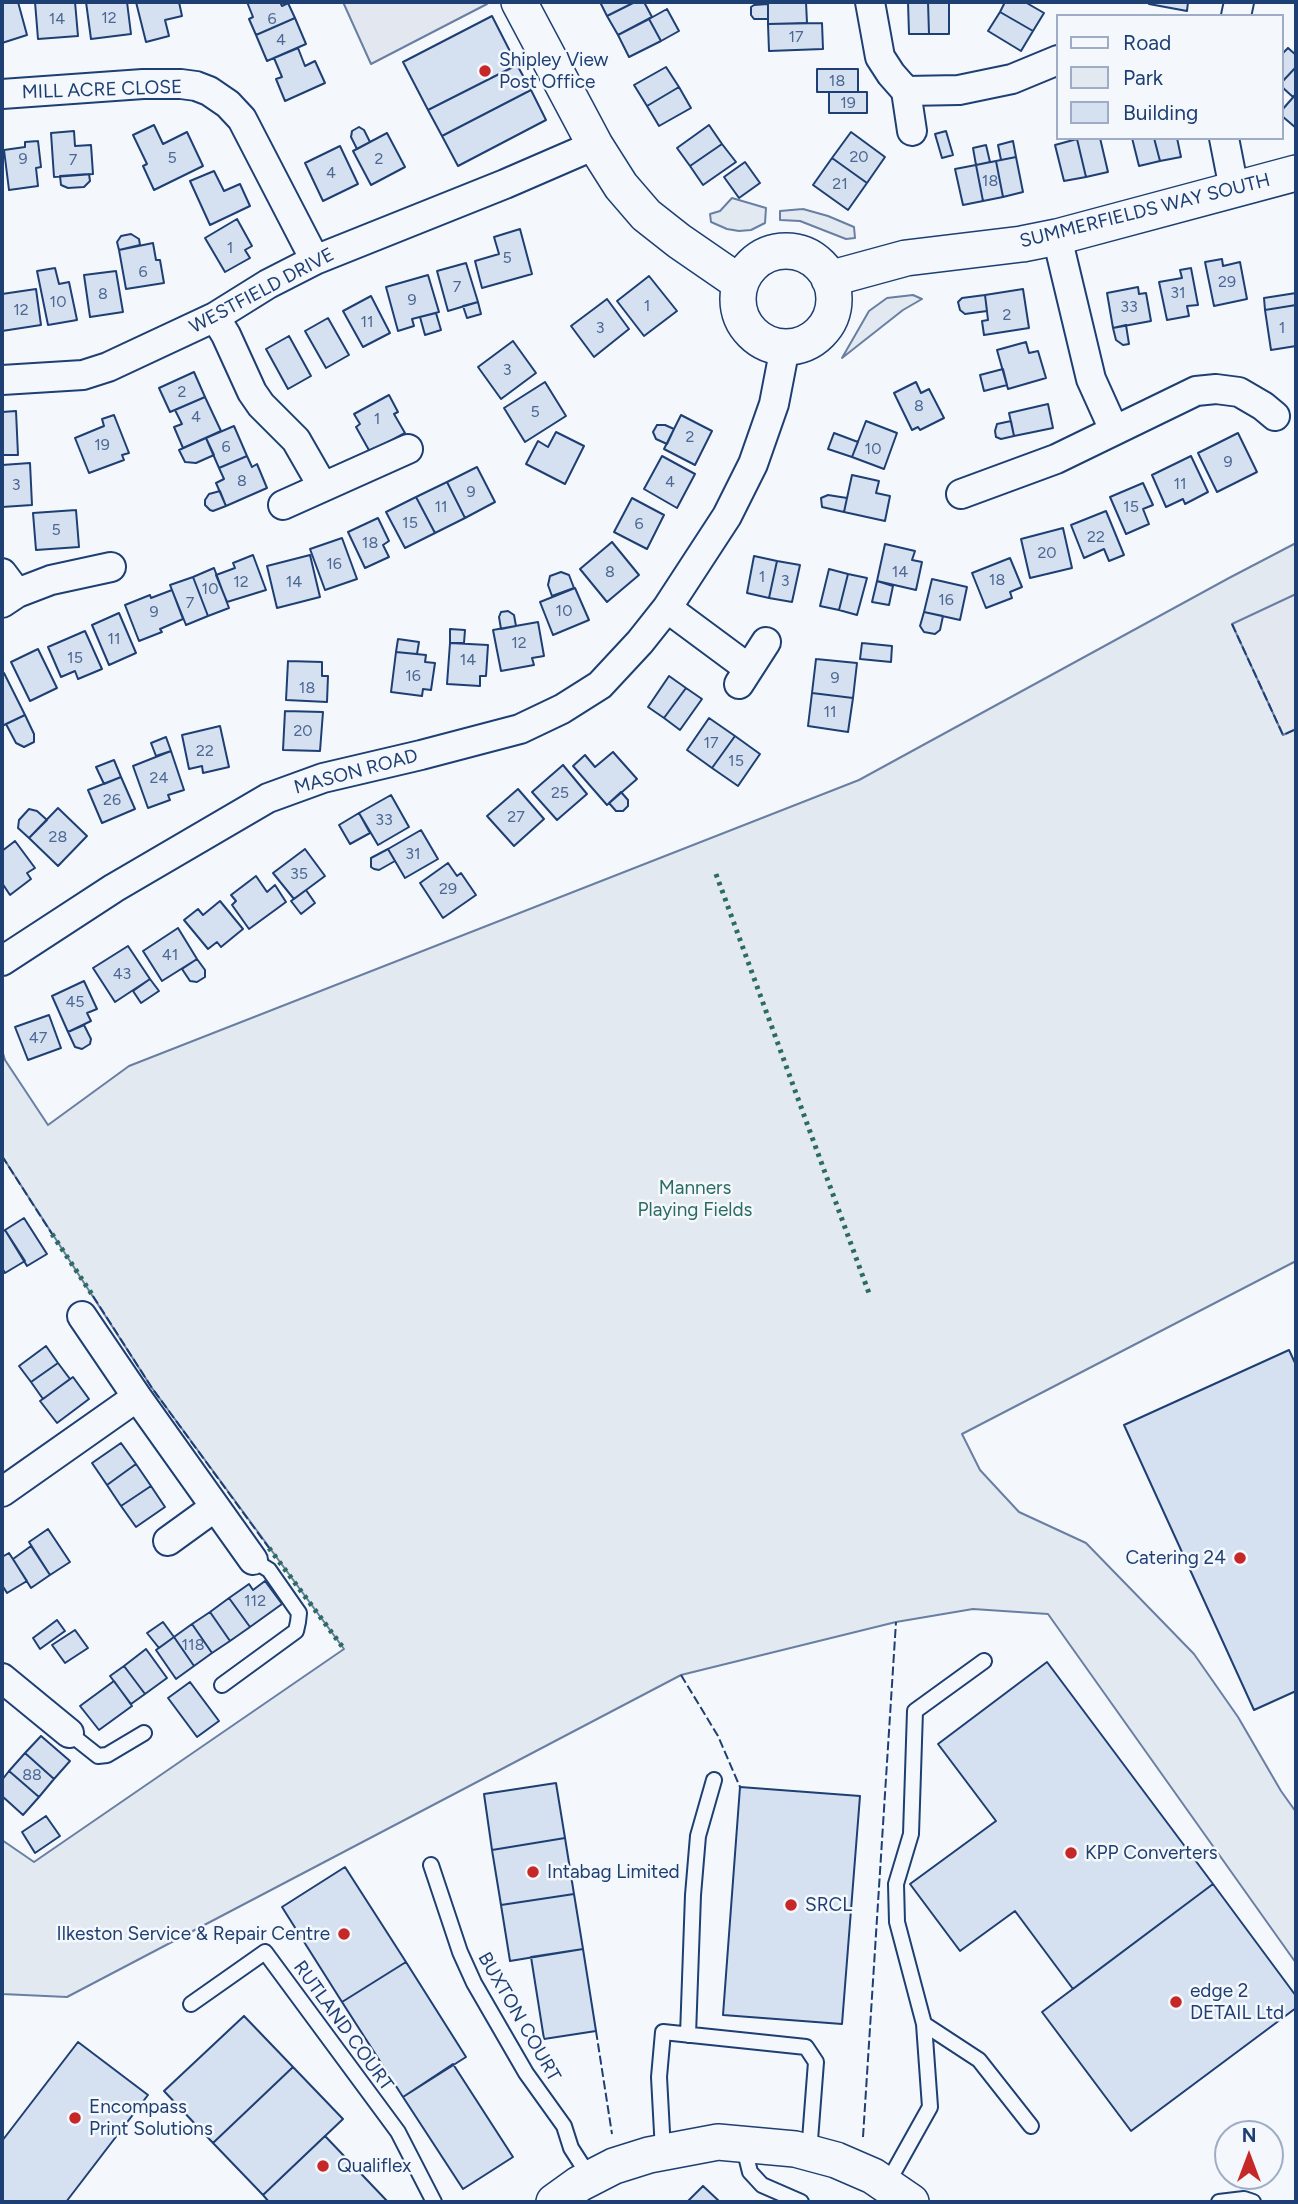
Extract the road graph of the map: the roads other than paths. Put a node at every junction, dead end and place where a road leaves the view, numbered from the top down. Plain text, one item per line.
1 (519, 2) edge
2 (870, 2) edge
3 (1056, 61) edge
4 (905, 91) junction
5 (2, 94) edge
6 (912, 131) dead end
7 (1224, 140) edge
8 (595, 145) junction
9 (1296, 173) edge
10 (1234, 189) junction
11 (1057, 237) junction
12 (314, 260) junction
13 (829, 279) junction
14 (740, 283) junction
15 (215, 317) junction
16 (785, 347) junction
17 (2, 380) edge
18 (1275, 416) dead end
19 (1114, 430) junction
20 (408, 449) dead end
21 (323, 487) junction
22 (961, 494) dead end
23 (283, 505) dead end
24 (111, 567) dead end
25 (7, 590) edge
26 (667, 608) junction
27 (766, 642) dead end
28 (2, 961) edge
29 (82, 1316) dead end
30 (137, 1398) junction
31 (2, 1492) edge
32 (215, 1507) junction
33 (168, 1541) dead end
34 (253, 1560) joint
35 (984, 1661) dead end
36 (2, 1678) edge
37 (222, 1685) dead end
38 (69, 1732) joint
39 (144, 1732) dead end
40 (714, 1780) dead end
41 (431, 1865) dead end
42 (191, 2004) dead end
43 (924, 2024) junction
44 (688, 2035) junction
45 (1031, 2126) dead end
46 (743, 2143) junction
47 (663, 2152) junction
48 (809, 2153) junction
49 (591, 2179) junction
50 (899, 2194) edge
51 (433, 2202) edge
52 (554, 2202) edge
53 (801, 2202) edge
54 (1219, 2202) edge
55 (1254, 2202) edge

1 - 8 street
2 - 4 street
3 - 4 street
4 - 6 street
5 - 12 street, MILL ACRE CLOSE
7 - 10 street
8 - 12 street, WESTFIELD DRIVE
8 - 14 street
9 - 10 street, SUMMERFIELDS WAY SOUTH
10 - 11 street, SUMMERFIELDS WAY SOUTH
11 - 13 street, SUMMERFIELDS WAY SOUTH
11 - 19 street
12 - 15 street, WESTFIELD DRIVE
13 - 14 street
13 - 16 street
14 - 16 street
15 - 17 street, WESTFIELD DRIVE
15 - 21 street
16 - 26 street, MASON ROAD
18 - 19 street
19 - 22 street
20 - 21 street
21 - 23 street
24 - 25 street
26 - 27 street
26 - 28 street, MASON ROAD
29 - 30 street
30 - 31 street
30 - 32 street
32 - 33 street
32 - 34 street
34 - 37 lane
35 - 43 lane
36 - 38 street
38 - 39 lane
40 - 44 lane
41 - 49 lane, BUXTON COURT
42 - 51 lane, RUTLAND COURT
43 - 45 lane
43 - 50 lane
44 - 47 lane
44 - 48 lane
46 - 47 street
46 - 48 street
46 - 53 lane
47 - 49 street
48 - 50 street
49 - 52 street
54 - 55 lane

